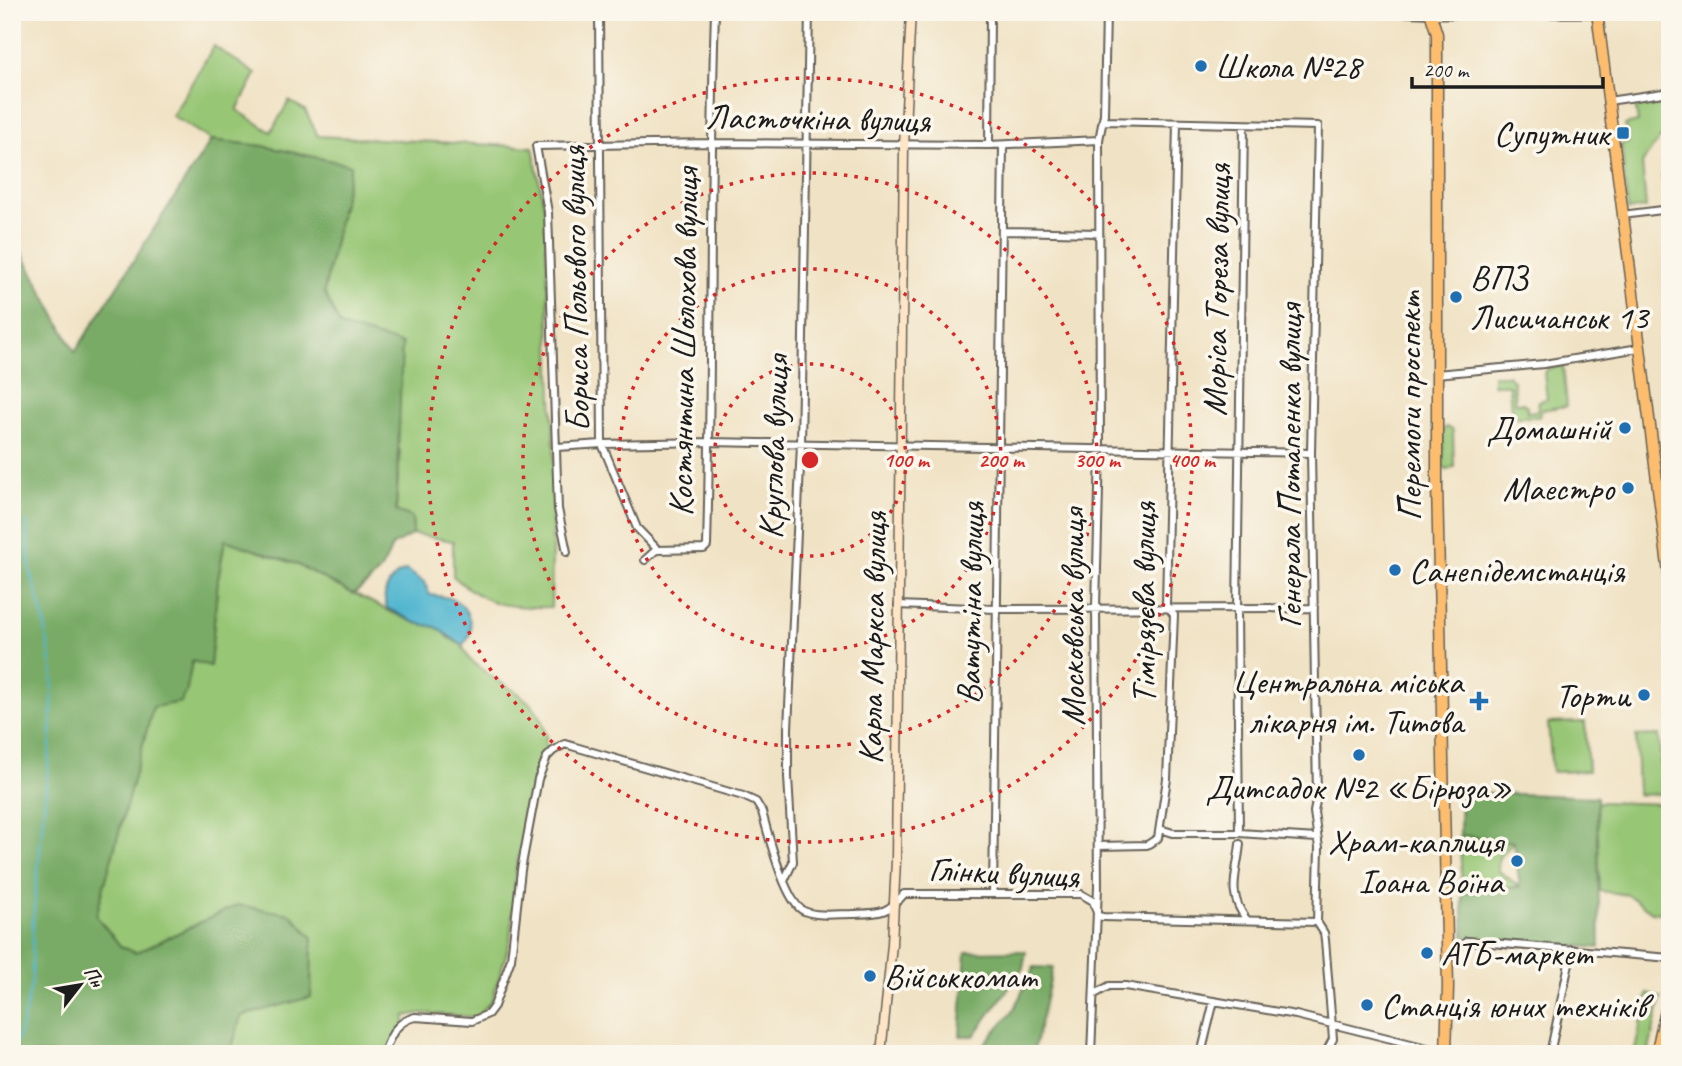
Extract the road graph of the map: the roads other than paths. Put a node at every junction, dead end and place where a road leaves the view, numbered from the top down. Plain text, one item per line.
1 (599, 12) edge
2 (715, 12) edge
3 (809, 12) edge
4 (911, 12) edge
5 (990, 12) edge
6 (1106, 12) edge
7 (1386, 12) edge
8 (1433, 13) edge
9 (1452, 13) edge
10 (1597, 13) edge
11 (1670, 92) edge
12 (1608, 101) junction
13 (1103, 121) junction
14 (1177, 123) junction
15 (1244, 125) junction
16 (1099, 140) junction
17 (599, 143) junction
18 (711, 143) junction
19 (805, 143) junction
20 (989, 145) junction
21 (1003, 145) junction
22 (904, 146) junction
23 (1670, 169) edge
24 (1670, 190) edge
25 (1670, 209) edge
26 (1622, 215) junction
27 (1003, 231) junction
28 (1098, 233) junction
29 (1639, 348) junction
30 (1436, 374) junction
31 (710, 443) junction
32 (602, 444) junction
33 (801, 444) junction
34 (901, 446) junction
35 (557, 447) junction
36 (998, 449) junction
37 (1100, 450) junction
38 (1169, 450) junction
39 (1240, 452) junction
40 (1311, 453) junction
41 (1665, 514) edge
42 (658, 550) junction
43 (567, 552) dead end
44 (645, 560) dead end
45 (1670, 582) edge
46 (898, 605) junction
47 (1096, 607) junction
48 (1169, 608) junction
49 (1314, 608) junction
50 (996, 609) junction
51 (1237, 609) junction
52 (1160, 830) junction
53 (1239, 833) junction
54 (1317, 838) junction
55 (1240, 844) dead end
56 (1098, 846) junction
57 (784, 881) junction
58 (993, 894) junction
59 (893, 908) junction
60 (1098, 916) junction
61 (1247, 920) junction
62 (1317, 922) junction
63 (1468, 941) dead end
64 (1573, 949) junction
65 (1670, 958) edge
66 (1670, 993) edge
67 (1095, 995) junction
68 (1214, 1001) junction
69 (1331, 1024) junction
70 (1447, 1053) edge
71 (383, 1054) edge
72 (881, 1054) edge
73 (1091, 1054) edge
74 (1200, 1054) edge
75 (1325, 1054) edge
76 (1550, 1054) edge
77 (1656, 1054) edge

1 - 17 street, Бориса Польового вулиця
2 - 18 street, Костянтина Шолохова вулиця
3 - 19 street, Круглова вулиця
4 - 22 street, Карла Маркса вулиця
5 - 20 street
6 - 13 street, Московська вулиця
7 - 8 street
8 - 9 street
8 - 30 main road, Перемоги проспект
9 - 10 street
10 - 12 main road
11 - 12 street
12 - 26 main road
13 - 14 street
13 - 16 street, Московська вулиця
14 - 15 street
14 - 38 street, Тімірязєва вулиця
15 - 39 street, Моріса Тореза вулиця
15 - 40 street, Генерала Потапенка вулиця
16 - 21 street, Ласточкіна вулиця
16 - 28 street, Московська вулиця
17 - 18 street, Ласточкіна вулиця
17 - 32 street, Бориса Польового вулиця
17 - 35 street, Ласточкіна вулиця
18 - 19 street, Ласточкіна вулиця
18 - 31 street, Костянтина Шолохова вулиця
19 - 22 street, Ласточкіна вулиця
19 - 33 street, Круглова вулиця
20 - 21 street, Ласточкіна вулиця
20 - 22 street, Ласточкіна вулиця
21 - 27 street, Ватутіна вулиця
22 - 34 street, Карла Маркса вулиця
23 - 24 street
25 - 26 street
26 - 29 main road
27 - 28 street
27 - 36 street, Ватутіна вулиця
28 - 37 street, Московська вулиця
29 - 30 street
29 - 41 main road
30 - 70 main road, Перемоги проспект
31 - 32 street
31 - 33 street
31 - 42 street, Костянтина Шолохова вулиця
32 - 35 street
32 - 42 street, Бориса Польового вулиця
33 - 34 street
33 - 57 street, Круглова вулиця
34 - 36 street
34 - 46 street, Карла Маркса вулиця
35 - 43 street
36 - 37 street
36 - 50 street, Ватутіна вулиця
37 - 38 street
37 - 47 street, Московська вулиця
38 - 39 street
38 - 48 street, Тімірязєва вулиця
39 - 40 street
39 - 51 street, Моріса Тореза вулиця
40 - 49 street, Генерала Потапенка вулиця
41 - 45 main road
42 - 44 street
46 - 50 street
46 - 59 street, Карла Маркса вулиця
47 - 48 street
47 - 50 street
47 - 56 street, Московська вулиця
48 - 51 street
48 - 52 street, Тімірязєва вулиця
49 - 51 street
49 - 54 street, Генерала Потапенка вулиця
50 - 58 street, Ватутіна вулиця
51 - 53 street, Моріса Тореза вулиця
52 - 53 street
52 - 56 street
53 - 54 street
54 - 62 street, Генерала Потапенка вулиця
55 - 61 street
56 - 60 street, Московська вулиця
57 - 59 street
57 - 71 street
58 - 59 street, Глінки вулиця
58 - 60 street, Глінки вулиця
59 - 72 street, Карла Маркса вулиця
60 - 61 street, Глінки вулиця
60 - 67 street, Московська вулиця
61 - 62 street, Глінки вулиця
62 - 69 street, Генерала Потапенка вулиця
63 - 64 street
64 - 65 street
64 - 76 street
66 - 77 main road
67 - 68 street
67 - 73 street, Московська вулиця
68 - 69 street
68 - 74 street
69 - 70 street
69 - 75 street, Генерала Потапенка вулиця

